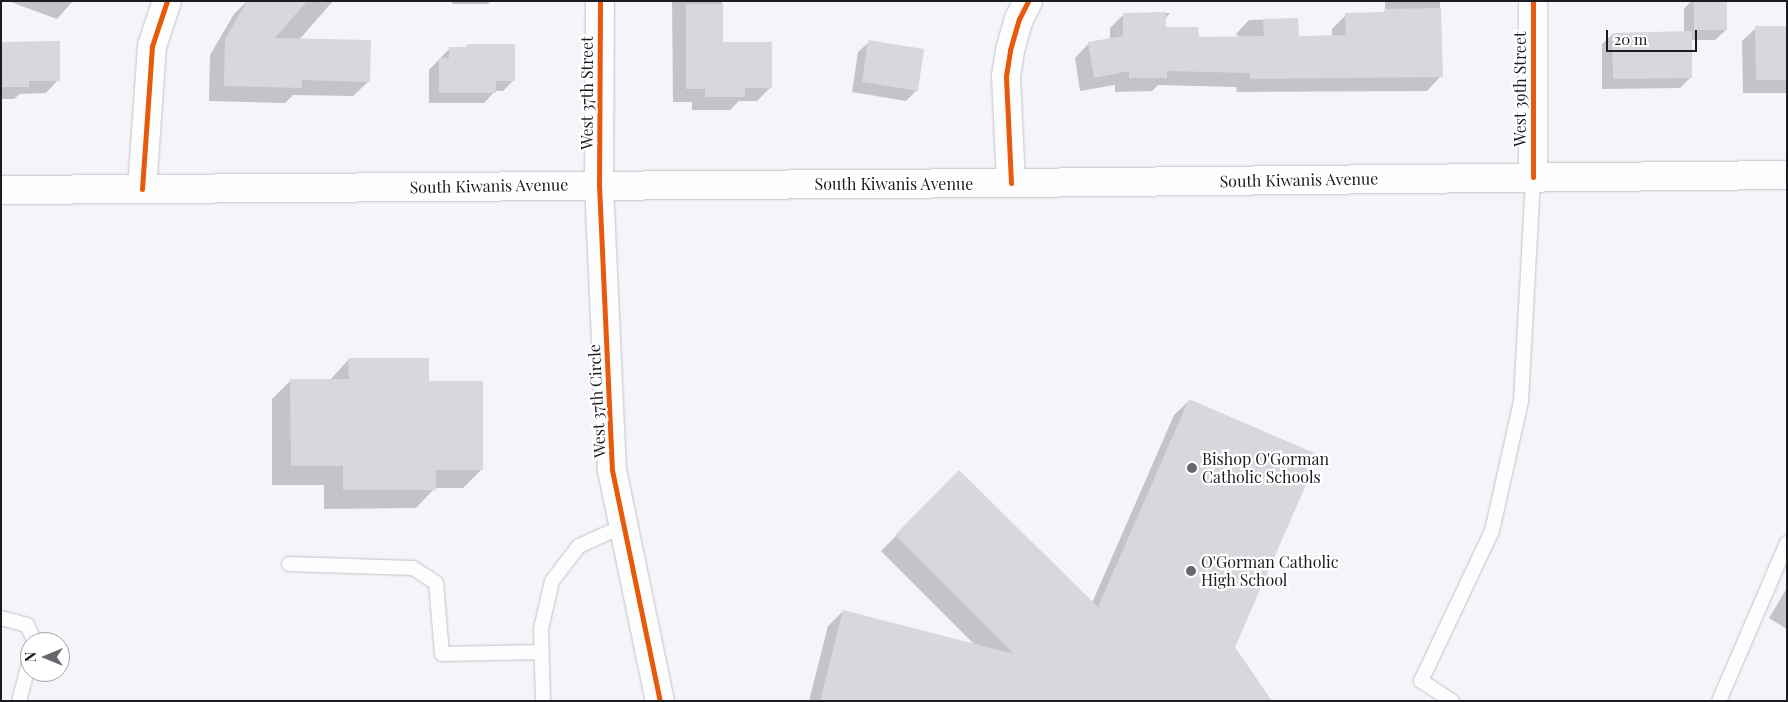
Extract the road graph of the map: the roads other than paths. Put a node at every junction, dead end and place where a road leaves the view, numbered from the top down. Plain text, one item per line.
1 (167, 1) edge
2 (600, 1) edge
3 (1028, 1) edge
4 (1532, 1) edge
5 (1787, 175) edge
6 (1533, 177) junction
7 (1011, 183) junction
8 (599, 185) junction
9 (142, 189) junction
10 (1, 190) edge
11 (625, 526) junction
12 (1787, 542) edge
13 (289, 564) dead end
14 (1, 618) edge
15 (31, 632) edge
16 (542, 652) junction
17 (25, 682) edge
18 (20, 701) edge
19 (543, 701) edge
20 (660, 701) edge
21 (1452, 701) edge
22 (1719, 701) edge

1 - 9 main road
2 - 8 main road, West 37th Street
3 - 7 main road
4 - 6 main road, West 39th Street
5 - 6 main road, South Kiwanis Avenue
6 - 7 main road, South Kiwanis Avenue
6 - 21 lane
7 - 8 main road, South Kiwanis Avenue
8 - 9 main road, South Kiwanis Avenue
8 - 11 main road, West 37th Circle
9 - 10 main road, South Kiwanis Avenue
11 - 16 lane
11 - 20 main road, West 37th Circle
12 - 22 lane
13 - 16 lane
14 - 15 lane
16 - 19 lane
17 - 18 lane

